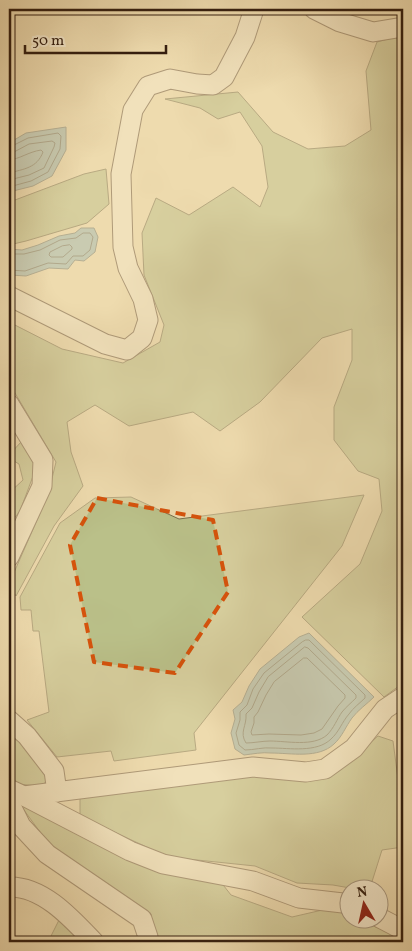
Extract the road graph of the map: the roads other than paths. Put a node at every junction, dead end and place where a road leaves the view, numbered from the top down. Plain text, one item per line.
1 (254, 9) edge
2 (314, 9) edge
3 (403, 27) edge
4 (9, 296) edge
5 (9, 404) edge
6 (9, 557) edge
7 (403, 697) edge
8 (9, 720) edge
9 (57, 792) junction
10 (14, 793) edge
11 (9, 887) edge
12 (340, 903) edge
13 (390, 923) edge
14 (403, 930) edge
15 (94, 942) edge
16 (146, 942) edge

1 - 4 street
2 - 3 street
5 - 6 street
7 - 9 street
8 - 9 street
9 - 10 street
10 - 12 street
10 - 16 street
11 - 15 street
13 - 14 street

